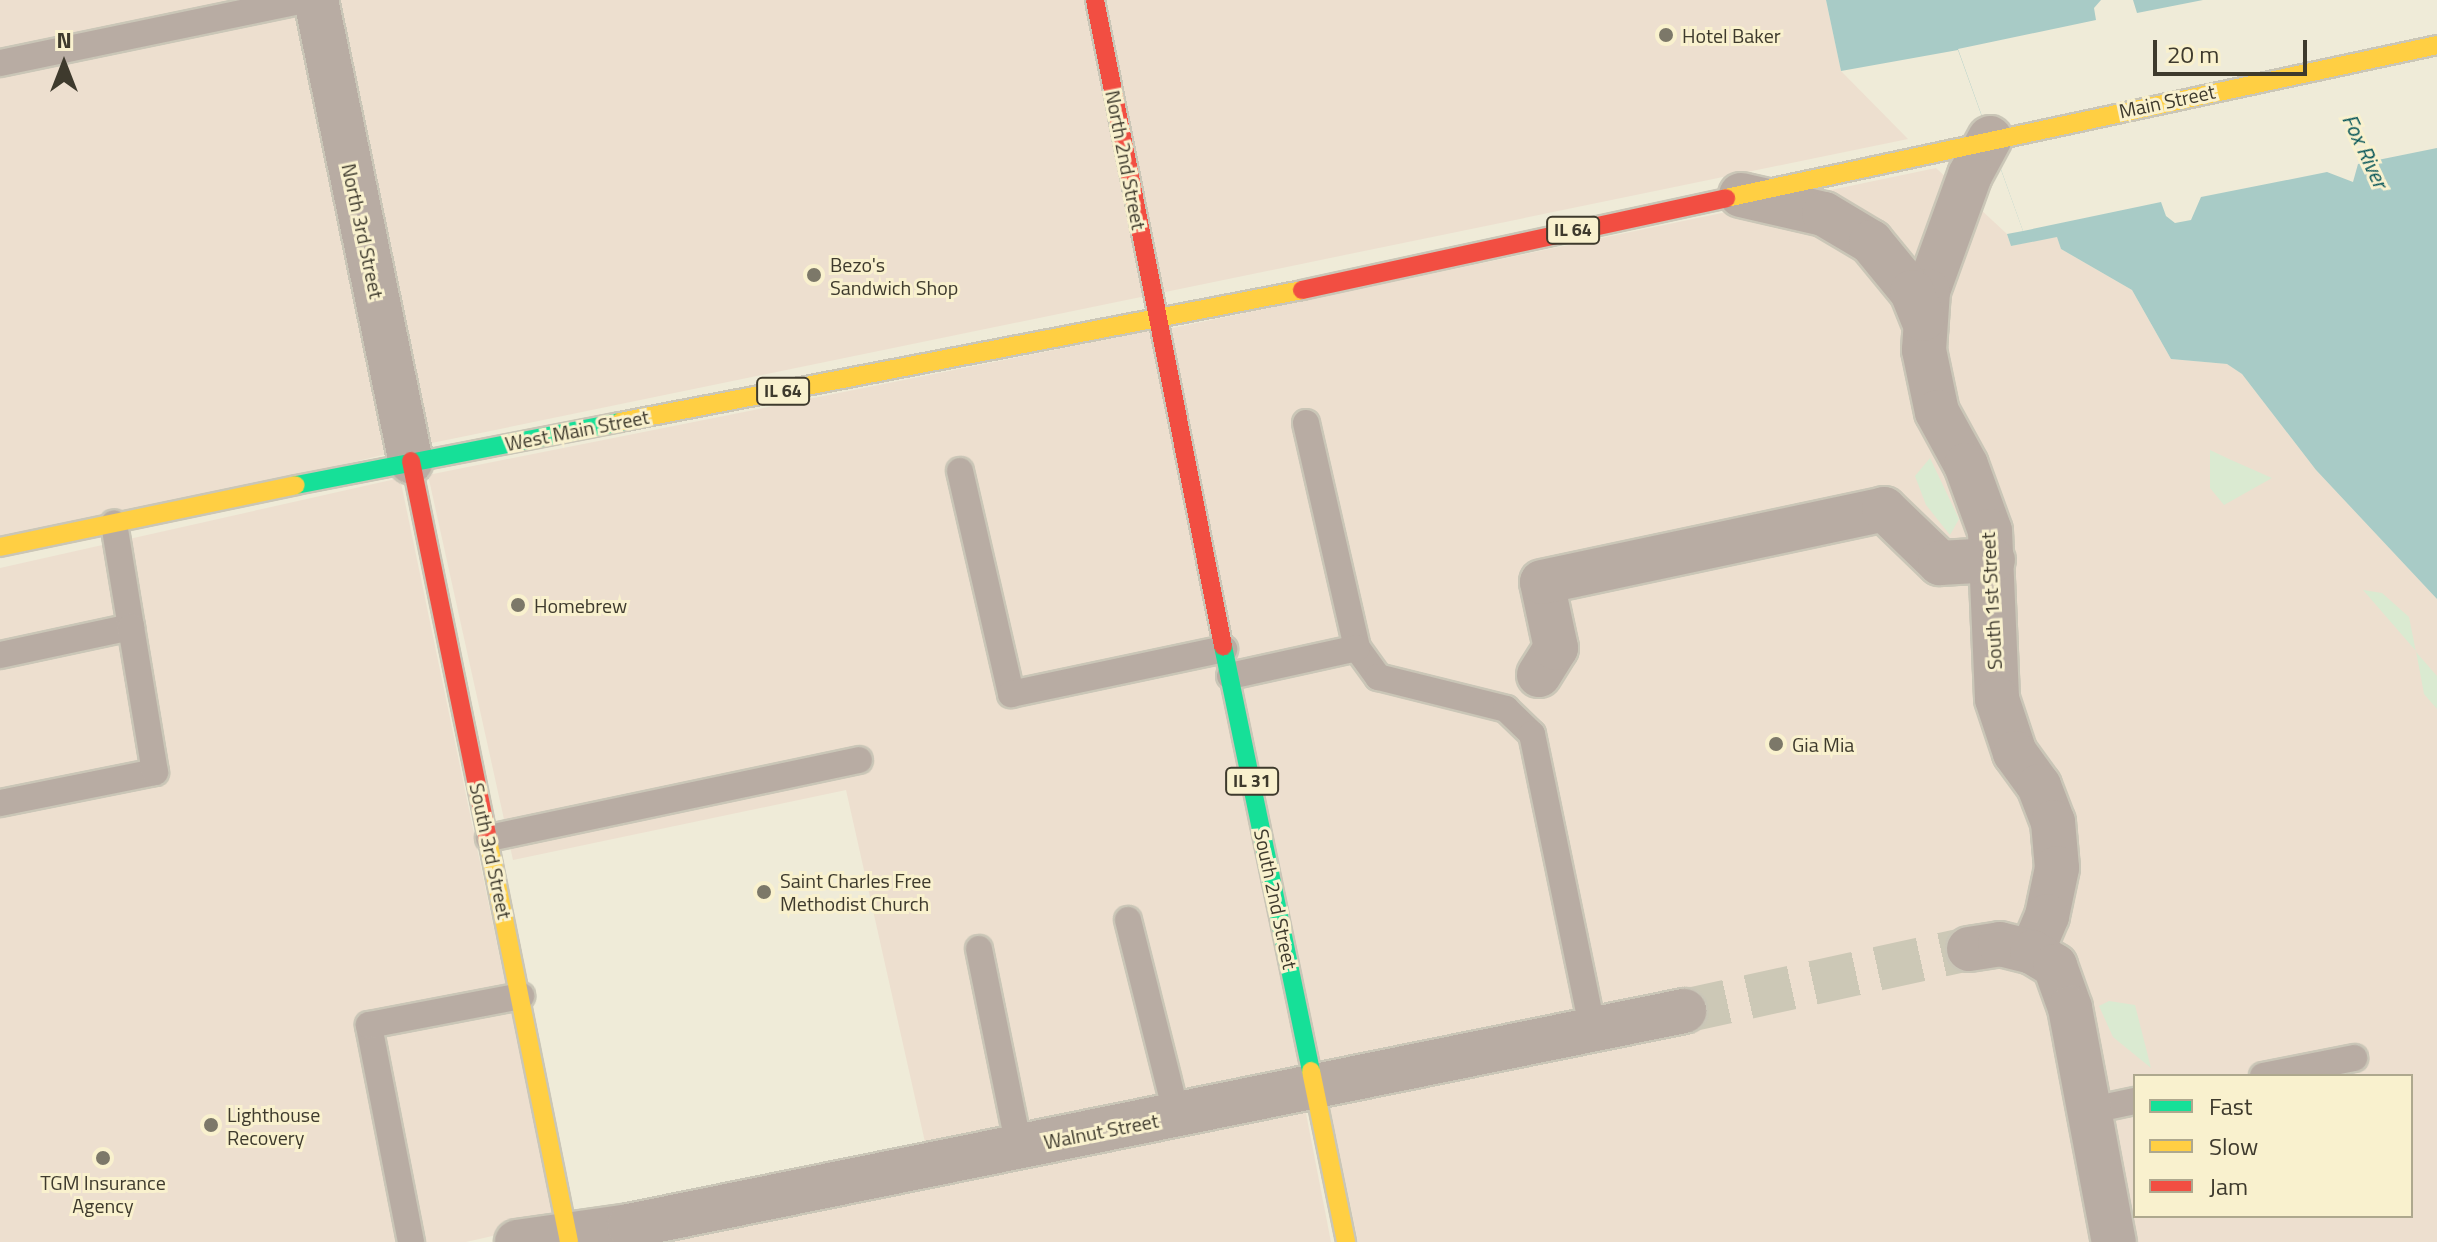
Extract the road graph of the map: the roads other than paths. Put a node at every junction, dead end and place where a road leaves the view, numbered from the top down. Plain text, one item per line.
1 (303, 0) edge
2 (316, 0) edge
3 (1095, 0) edge
4 (2437, 45) edge
5 (0, 63) edge
6 (1990, 138) junction
7 (1738, 195) junction
8 (1923, 319) junction
9 (1156, 321) junction
10 (1306, 423) dead end
11 (411, 461) junction
12 (960, 471) dead end
13 (114, 523) junction
14 (0, 547) edge
15 (1993, 560) junction
16 (131, 627) junction
17 (1357, 648) junction
18 (1224, 649) junction
19 (0, 655) edge
20 (1539, 675) dead end
21 (1230, 676) junction
22 (859, 760) dead end
23 (0, 803) edge
24 (489, 838) junction
25 (1128, 920) dead end
26 (979, 949) dead end
27 (1969, 949) tunnel mouth
28 (2032, 952) junction
29 (521, 996) junction
30 (1684, 1011) tunnel mouth
31 (1593, 1031) junction
32 (2354, 1058) dead end
33 (2273, 1074) edge
34 (1316, 1088) junction
35 (2133, 1101) edge
36 (2087, 1111) junction
37 (1177, 1116) junction
38 (1019, 1148) junction
39 (568, 1237) edge
40 (411, 1242) edge
41 (517, 1242) edge
42 (1346, 1242) edge
43 (2114, 1242) edge

1 - 5 lane
2 - 11 street, North 3rd Street
3 - 9 main road, North 2nd Street / IL 31
4 - 6 main road, Main Street / IL 64
6 - 7 main road, IL 64
6 - 8 street, South 1st Street
7 - 8 street, South 1st Street
7 - 9 main road, IL 64
8 - 15 street, South 1st Street
9 - 11 main road, West Main Street / IL 64
9 - 18 main road, South 2nd Street / IL 31
10 - 17 lane
11 - 13 main road, West Main Street / IL 64
11 - 24 main road, South 3rd Street
12 - 18 lane
13 - 14 main road, West Main Street / IL 64
13 - 16 lane
15 - 20 street
15 - 28 street, South 1st Street
16 - 19 lane
16 - 23 lane
17 - 21 lane
17 - 31 lane
18 - 21 main road, South 2nd Street / IL 31
21 - 34 main road, South 2nd Street / IL 31
22 - 24 lane
24 - 29 main road, South 3rd Street
25 - 37 lane
26 - 38 lane
27 - 28 street
28 - 36 street
29 - 39 main road, South 3rd Street
29 - 40 lane
30 - 31 street, Walnut Street
31 - 34 street, Walnut Street
32 - 33 lane
34 - 37 street, Walnut Street
34 - 42 main road, South 2nd Street / IL 31
35 - 36 lane
36 - 43 street
37 - 38 street, Walnut Street
38 - 39 street, Walnut Street
39 - 41 street, Walnut Street

